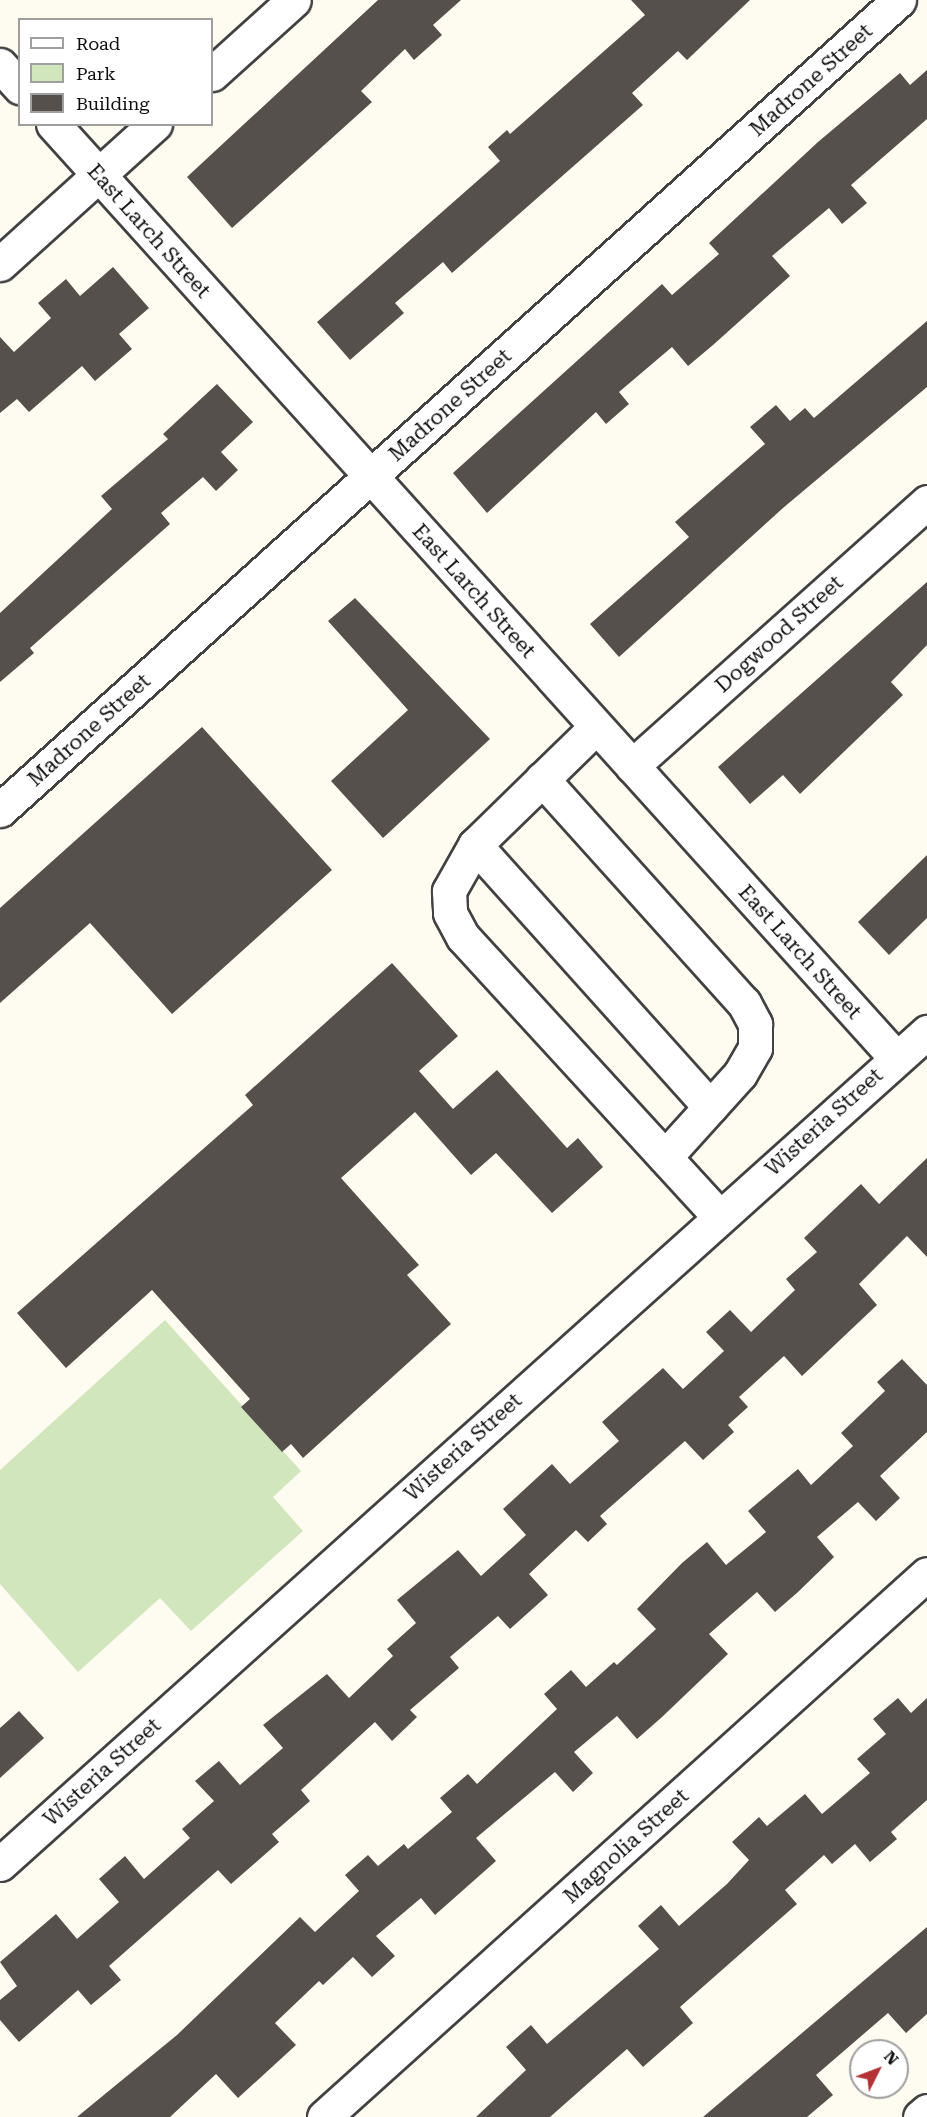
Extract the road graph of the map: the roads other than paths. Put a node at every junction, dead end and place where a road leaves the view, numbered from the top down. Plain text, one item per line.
1 (294, 0) edge
2 (899, 0) edge
3 (0, 65) edge
4 (213, 73) edge
5 (18, 85) edge
6 (55, 126) edge
7 (153, 126) edge
8 (99, 176) junction
9 (0, 264) edge
10 (370, 476) junction
11 (927, 502) edge
12 (596, 727) junction
13 (632, 766) junction
14 (542, 779) junction
15 (0, 810) edge
16 (475, 845) junction
17 (927, 1032) edge
18 (896, 1058) junction
19 (710, 1107) junction
20 (665, 1157) junction
21 (719, 1216) junction
22 (927, 1574) edge
23 (0, 1864) edge
24 (927, 2111) edge
25 (324, 2117) edge
26 (920, 2117) edge

1 - 4 street
2 - 10 street, Madrone Street
3 - 5 street
6 - 8 street, East Larch Street
7 - 8 street
8 - 9 street
8 - 10 street, East Larch Street
10 - 12 street, East Larch Street
10 - 15 street, Madrone Street
11 - 13 street, Dogwood Street
12 - 13 street, East Larch Street
12 - 14 street
13 - 18 street, East Larch Street
14 - 16 street
14 - 19 street
16 - 19 street
16 - 20 street
17 - 18 street, Wisteria Street
18 - 21 street, Wisteria Street
19 - 20 street
20 - 21 street
21 - 23 street, Wisteria Street
22 - 25 street, Magnolia Street
24 - 26 street

